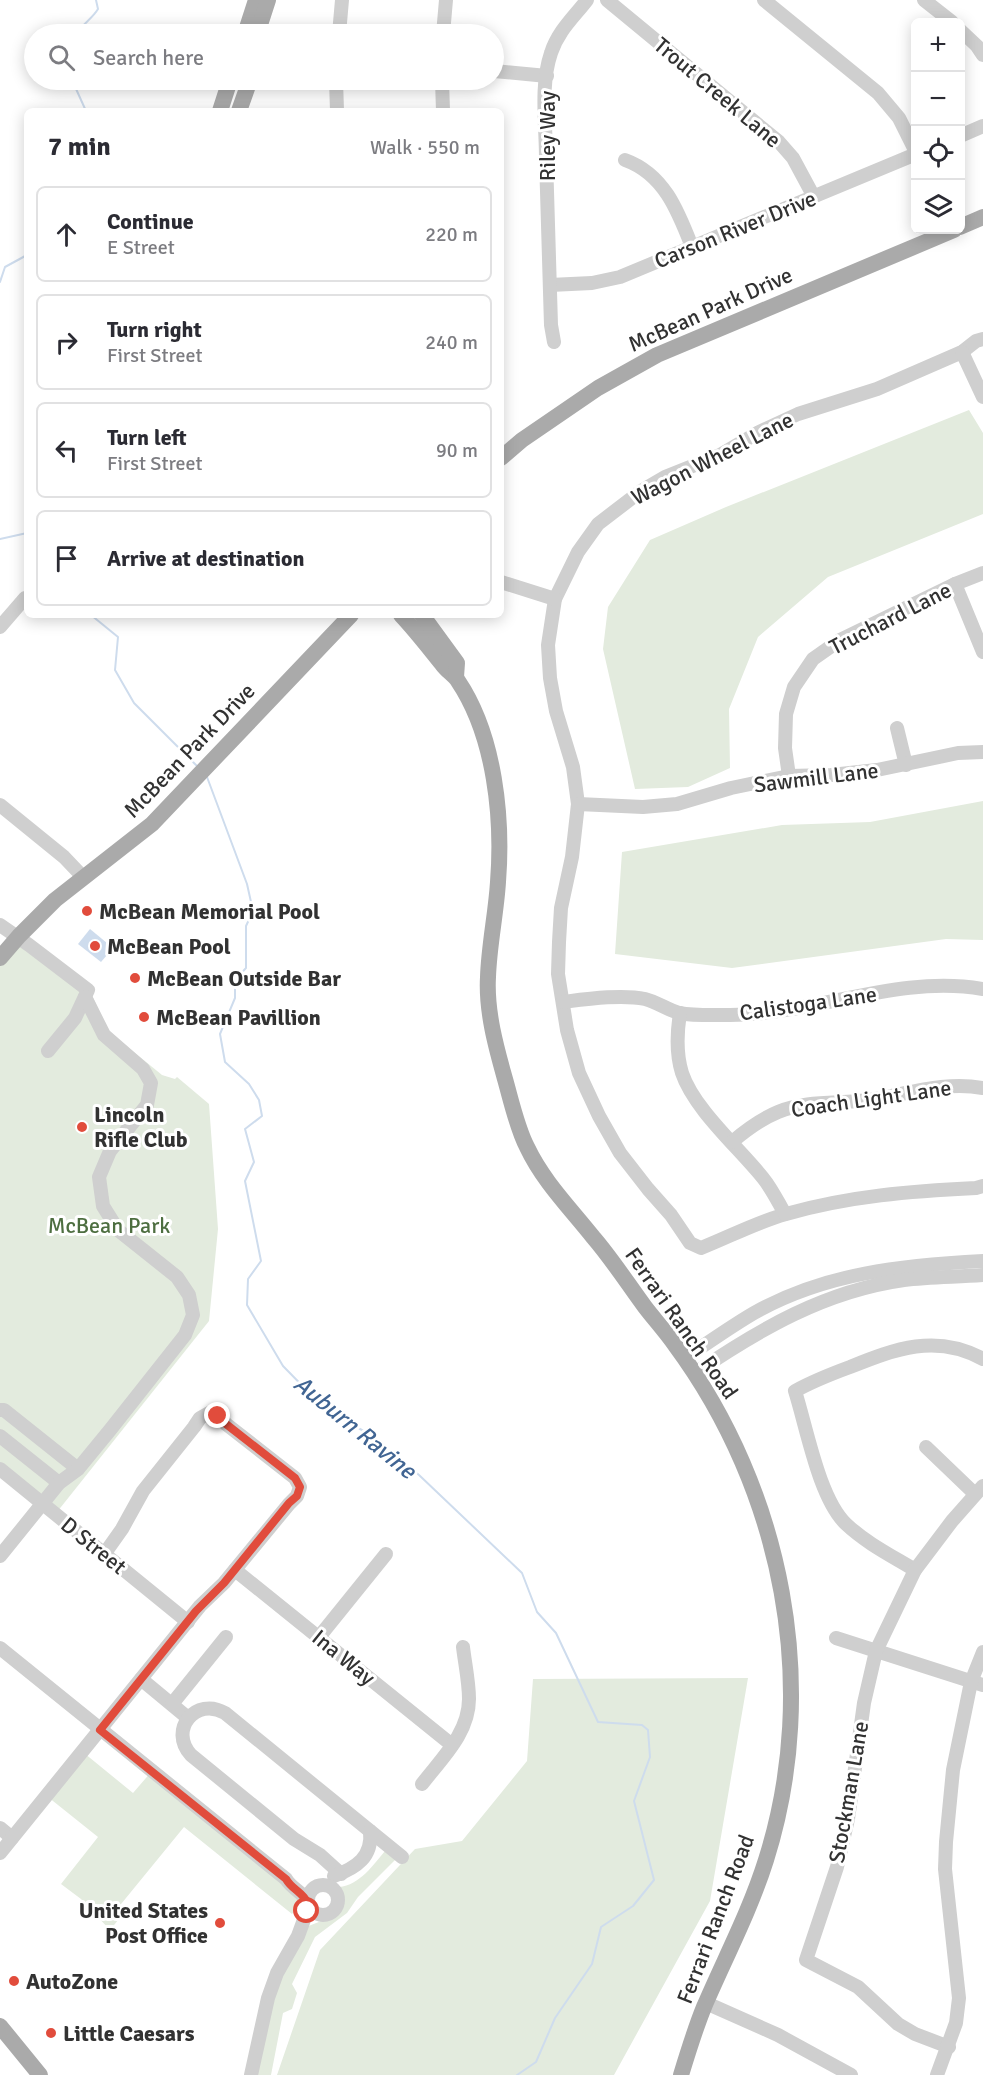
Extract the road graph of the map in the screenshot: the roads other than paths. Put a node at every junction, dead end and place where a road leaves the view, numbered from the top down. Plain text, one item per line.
1 (256, 0) edge
2 (268, 0) edge
3 (342, 0) edge
4 (446, 0) edge
5 (587, 0) edge
6 (607, 0) edge
7 (764, 0) edge
8 (924, 0) edge
9 (947, 18) edge
10 (248, 24) edge
11 (260, 24) edge
12 (340, 24) edge
13 (444, 24) edge
14 (965, 35) edge
15 (983, 55) edge
16 (504, 71) edge
17 (547, 76) junction
18 (227, 90) edge
19 (239, 90) edge
20 (246, 90) edge
21 (336, 90) edge
22 (442, 90) edge
23 (221, 108) edge
24 (233, 108) edge
25 (240, 108) edge
26 (337, 108) edge
27 (443, 108) edge
28 (983, 126) edge
29 (965, 134) edge
30 (911, 144) edge
31 (911, 155) edge
32 (625, 160) dead end
33 (814, 196) junction
34 (983, 218) edge
35 (965, 225) edge
36 (945, 234) edge
37 (692, 247) junction
38 (550, 285) junction
39 (983, 339) edge
40 (554, 342) dead end
41 (962, 352) junction
42 (983, 397) edge
43 (504, 455) edge
44 (983, 573) edge
45 (504, 583) edge
46 (955, 584) junction
47 (24, 599) edge
48 (555, 599) junction
49 (348, 618) edge
50 (403, 618) edge
51 (424, 618) edge
52 (0, 627) edge
53 (983, 652) edge
54 (456, 677) junction
55 (897, 728) dead end
56 (983, 752) edge
57 (906, 765) junction
58 (789, 776) junction
59 (578, 804) junction
60 (0, 805) edge
61 (83, 877) junction
62 (0, 926) edge
63 (18, 937) junction
64 (0, 958) edge
65 (983, 989) edge
66 (91, 994) junction
67 (563, 1002) junction
68 (680, 1013) junction
69 (48, 1051) dead end
70 (983, 1088) edge
71 (732, 1142) junction
72 (983, 1186) edge
73 (785, 1214) junction
74 (983, 1261) edge
75 (983, 1275) edge
76 (685, 1358) junction
77 (983, 1359) edge
78 (695, 1373) junction
79 (0, 1410) edge
80 (0, 1436) edge
81 (926, 1447) dead end
82 (0, 1469) edge
83 (78, 1469) junction
84 (59, 1483) junction
85 (979, 1490) edge
86 (42, 1503) junction
87 (105, 1553) junction
88 (386, 1554) dead end
89 (0, 1556) edge
90 (235, 1570) junction
91 (915, 1570) junction
92 (188, 1622) junction
93 (226, 1637) dead end
94 (319, 1637) junction
95 (836, 1638) dead end
96 (462, 1647) dead end
97 (0, 1648) edge
98 (876, 1652) junction
99 (983, 1652) edge
100 (141, 1679) junction
101 (977, 1684) edge
102 (172, 1704) junction
103 (188, 1718) junction
104 (100, 1730) junction
105 (452, 1745) junction
106 (422, 1784) dead end
107 (0, 1828) edge
108 (370, 1831) junction
109 (12, 1838) junction
110 (0, 1853) edge
111 (402, 1857) dead end
112 (340, 1874) junction
113 (286, 1879) junction
114 (325, 1888) junction
115 (309, 1904) junction
116 (322, 1915) junction
117 (298, 1936) junction
118 (706, 2003) junction
119 (0, 2026) edge
120 (949, 2047) junction
121 (40, 2075) edge
122 (251, 2075) edge
123 (681, 2075) edge
124 (851, 2075) edge
125 (937, 2075) edge

1 - 10 main road
2 - 11 main road
3 - 12 street
4 - 13 street
5 - 17 street, Riley Way
6 - 33 street, Trout Creek Lane
7 - 30 street
8 - 9 street
14 - 15 street
16 - 17 street
17 - 38 street, Riley Way
18 - 23 main road
19 - 24 main road
20 - 25 main road
21 - 26 street
22 - 27 street
28 - 29 street
31 - 33 street, Carson River Drive
32 - 37 street
33 - 37 street, Carson River Drive
34 - 35 main road
36 - 43 main road, McBean Park Drive
37 - 38 street, Carson River Drive
38 - 40 street, Riley Way
39 - 41 street, Wagon Wheel Lane
41 - 42 street
41 - 48 street, Wagon Wheel Lane
44 - 46 street, Truchard Lane
45 - 48 street
46 - 53 street
46 - 58 street, Truchard Lane
47 - 52 street
48 - 59 street, Wagon Wheel Lane
49 - 61 main road, McBean Park Drive
50 - 54 main road, Ferrari Ranch Road
51 - 54 main road, Ferrari Ranch Road
54 - 76 main road, Ferrari Ranch Road
55 - 57 street
56 - 57 street, Sawmill Lane
57 - 58 street, Sawmill Lane
58 - 59 street, Sawmill Lane
59 - 67 street, Wagon Wheel Lane
60 - 61 street
61 - 63 main road, McBean Park Drive
62 - 63 street
63 - 64 main road, McBean Park Drive
63 - 66 street
65 - 68 street, Calistoga Lane
66 - 69 street
66 - 83 street
67 - 68 street, Calistoga Lane
67 - 73 street, Wagon Wheel Lane
68 - 71 street
70 - 71 street, Coach Light Lane
71 - 73 street
72 - 73 street, Wagon Wheel Lane
74 - 76 street
75 - 78 street
76 - 78 main road, Ferrari Ranch Road
77 - 91 street
78 - 118 main road, Ferrari Ranch Road
79 - 83 street
80 - 84 street
81 - 85 street
82 - 86 street, D Street
83 - 84 street
84 - 86 street
85 - 91 street, Stockman Lane
86 - 87 street, D Street
86 - 89 street
87 - 90 street
87 - 92 street, D Street
88 - 94 street
90 - 92 street
90 - 94 street, Ina Way
91 - 98 street, Stockman Lane
92 - 100 street
93 - 102 street
94 - 105 street, Ina Way
95 - 98 street
96 - 105 street
97 - 104 street
98 - 101 street
98 - 120 street, Stockman Lane
99 - 101 street
100 - 102 street
100 - 104 street
101 - 120 street
102 - 103 street
103 - 108 street
103 - 112 street
104 - 109 street
104 - 113 street
105 - 106 street
107 - 109 street
108 - 111 street
108 - 112 street
109 - 110 street
112 - 114 street
113 - 114 street
113 - 115 street
114 - 115 street
114 - 116 street
115 - 116 street
115 - 117 street
116 - 117 street
117 - 122 street
118 - 123 main road, Ferrari Ranch Road
118 - 124 street
119 - 121 main road
120 - 125 street

